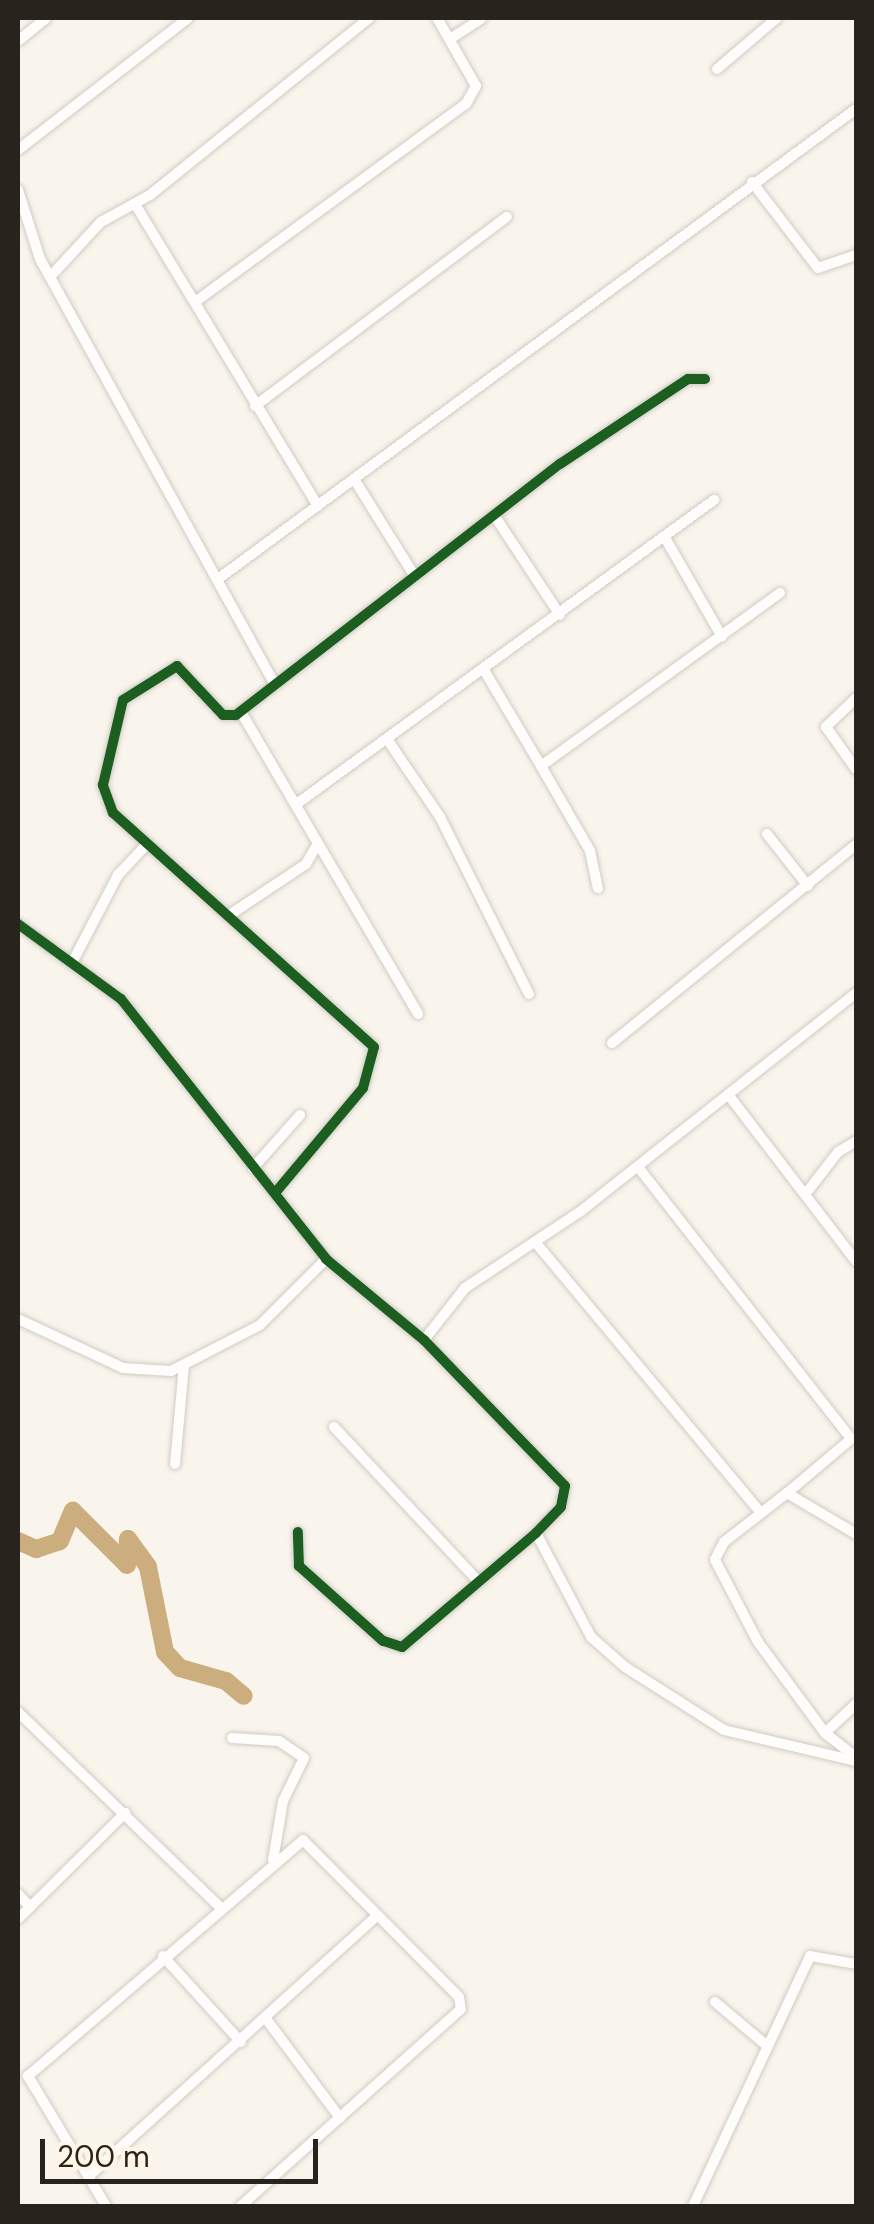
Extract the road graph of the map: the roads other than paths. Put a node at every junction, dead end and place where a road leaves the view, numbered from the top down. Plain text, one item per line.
1 (46, 18) edge
2 (188, 18) edge
3 (369, 18) edge
4 (437, 18) edge
5 (482, 18) edge
6 (777, 18) edge
7 (450, 38) junction
8 (18, 41) edge
9 (717, 69) dead end
10 (856, 109) edge
11 (18, 150) edge
12 (752, 182) junction
13 (18, 190) edge
14 (135, 204) junction
15 (507, 217) dead end
16 (856, 255) edge
17 (50, 277) junction
18 (196, 302) junction
19 (705, 379) dead end
20 (255, 406) junction
21 (354, 479) junction
22 (714, 500) dead end
23 (318, 506) junction
24 (496, 518) junction
25 (664, 536) junction
26 (222, 576) junction
27 (414, 576) junction
28 (780, 593) dead end
29 (560, 615) junction
30 (722, 637) junction
31 (484, 670) junction
32 (273, 682) junction
33 (856, 698) edge
34 (241, 712) junction
35 (388, 739) junction
36 (541, 766) junction
37 (856, 768) edge
38 (298, 803) junction
39 (767, 834) dead end
40 (147, 844) junction
41 (856, 845) edge
42 (318, 846) junction
43 (808, 886) junction
44 (598, 888) dead end
45 (231, 914) junction
46 (18, 924) edge
47 (74, 959) junction
48 (856, 993) edge
49 (529, 994) dead end
50 (418, 1014) dead end
51 (612, 1043) dead end
52 (730, 1097) junction
53 (300, 1114) dead end
54 (856, 1142) edge
55 (638, 1167) junction
56 (253, 1168) junction
57 (807, 1192) junction
58 (275, 1193) junction
59 (536, 1243) junction
60 (326, 1259) junction
61 (856, 1261) edge
62 (18, 1319) edge
63 (424, 1340) junction
64 (184, 1366) junction
65 (334, 1427) dead end
66 (856, 1436) edge
67 (842, 1446) junction
68 (174, 1464) dead end
69 (787, 1493) junction
70 (761, 1513) junction
71 (298, 1532) dead end
72 (536, 1533) junction
73 (856, 1534) edge
74 (479, 1582) junction
75 (856, 1704) edge
76 (18, 1712) edge
77 (825, 1733) junction
78 (232, 1738) dead end
79 (856, 1759) edge
80 (125, 1813) junction
81 (273, 1860) junction
82 (18, 1894) edge
83 (30, 1906) junction
84 (219, 1906) junction
85 (377, 1916) junction
86 (18, 1919) edge
87 (163, 1956) junction
88 (856, 1964) edge
89 (714, 2002) dead end
90 (267, 2020) junction
91 (241, 2042) junction
92 (766, 2044) junction
93 (340, 2118) junction
94 (89, 2176) junction
95 (106, 2206) edge
96 (241, 2206) edge
97 (693, 2206) edge

1 - 8 street
2 - 11 street
3 - 14 street
4 - 7 street
5 - 7 street
6 - 9 street
7 - 18 street
10 - 12 street
12 - 16 street
12 - 21 street
13 - 17 street
14 - 17 street
14 - 18 street
15 - 20 street
17 - 26 street
18 - 20 street
19 - 24 street
20 - 23 street
21 - 23 street
21 - 27 street
22 - 25 street
23 - 26 street
24 - 27 street
24 - 29 street
25 - 29 street
25 - 30 street
26 - 32 street
27 - 32 street
28 - 30 street
29 - 31 street
30 - 36 street
31 - 35 street
31 - 36 street
32 - 34 street
33 - 37 street
34 - 38 street
34 - 40 street
35 - 38 street
35 - 49 street
36 - 44 street
38 - 42 street
39 - 43 street
40 - 45 street
40 - 47 street
41 - 43 street
42 - 45 street
42 - 50 street
43 - 51 street
45 - 58 street
46 - 47 street
47 - 56 street
48 - 52 street
52 - 55 street
52 - 57 street
53 - 56 street
54 - 57 street
55 - 59 street
55 - 67 street
56 - 58 street
57 - 61 street
58 - 60 street
59 - 63 street
59 - 70 street
60 - 63 street
60 - 64 street
62 - 64 street
63 - 72 street
64 - 68 street
65 - 74 street
66 - 67 street
67 - 69 street
69 - 70 street
69 - 73 street
70 - 77 street
71 - 74 street
72 - 74 street
72 - 79 street
75 - 77 street
76 - 80 street
77 - 79 street
78 - 81 street
80 - 83 street
80 - 84 street
81 - 84 street
81 - 85 street
82 - 83 street
83 - 86 street
84 - 87 street
85 - 90 street
85 - 93 street
87 - 91 street
87 - 94 street
88 - 92 street
89 - 92 street
90 - 91 street
90 - 93 street
91 - 94 street
92 - 97 street
93 - 96 street
94 - 95 street

